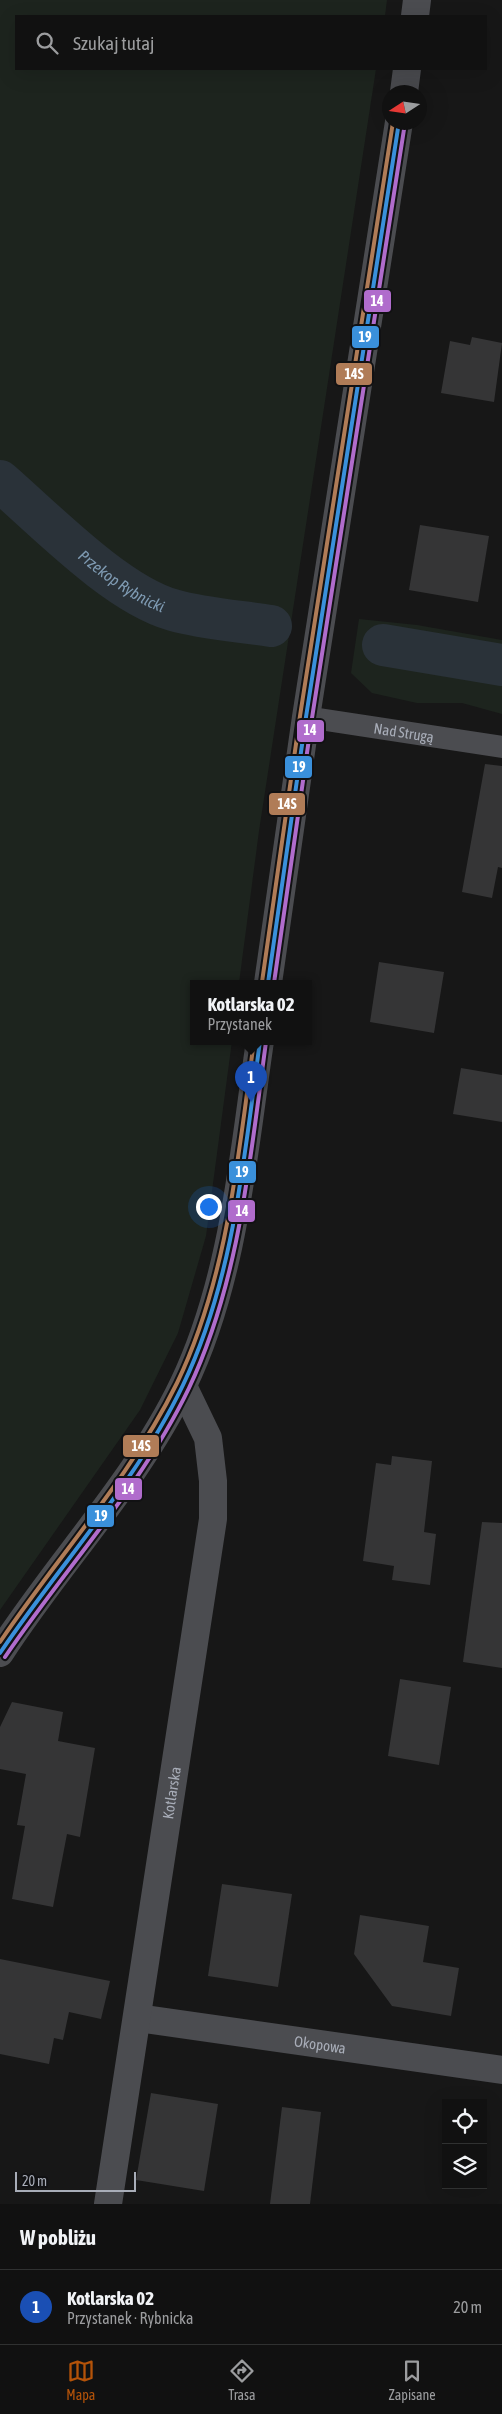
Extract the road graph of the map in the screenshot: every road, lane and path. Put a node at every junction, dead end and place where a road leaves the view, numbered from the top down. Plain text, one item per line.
1 (417, 0) edge
2 (415, 15) edge
3 (408, 70) edge
4 (405, 85) edge
5 (398, 130) edge
6 (306, 717) junction
7 (502, 747) edge
8 (268, 980) edge
9 (259, 1045) edge
10 (183, 1386) junction
11 (0, 1653) edge
12 (138, 2018) junction
13 (502, 2070) edge
14 (108, 2204) edge

1 - 2 street
3 - 4 street
5 - 6 street
6 - 7 lane, Nad Strugą
6 - 8 street
9 - 10 street
10 - 11 street
10 - 12 street, Kotlarska
12 - 13 street, Okopowa
12 - 14 street, Kotlarska

